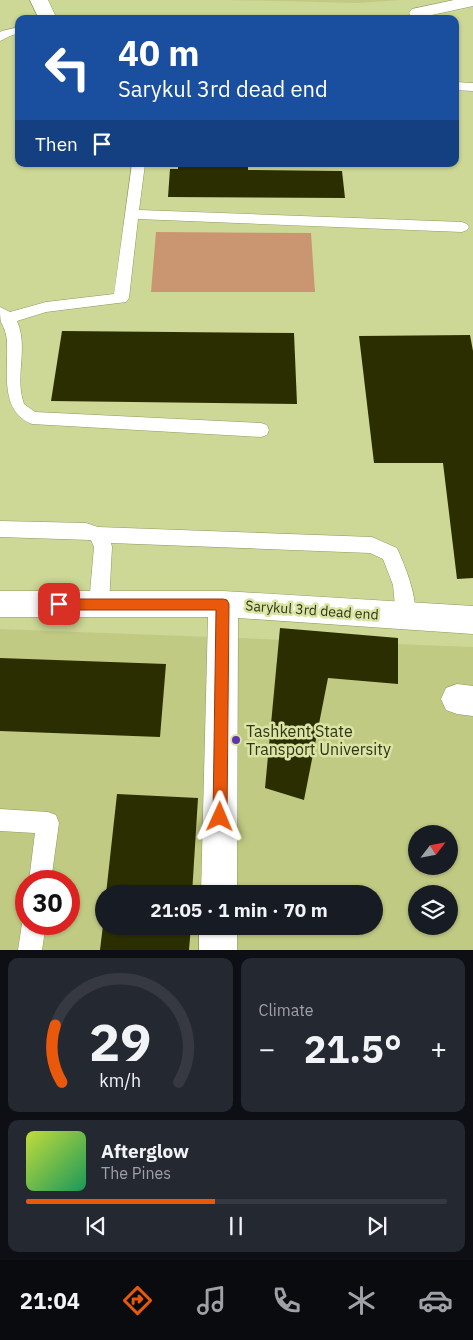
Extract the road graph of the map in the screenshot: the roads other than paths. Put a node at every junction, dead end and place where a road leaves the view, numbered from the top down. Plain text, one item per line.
1 (39, 0) edge
2 (473, 2) edge
3 (418, 13) dead end
4 (46, 15) edge
5 (15, 31) edge
6 (0, 38) edge
7 (459, 86) edge
8 (473, 87) edge
9 (138, 167) edge
10 (131, 214) junction
11 (462, 227) dead end
12 (5, 315) edge
13 (261, 430) dead end
14 (0, 530) edge
15 (98, 535) junction
16 (0, 604) edge
17 (98, 604) junction
18 (223, 604) junction
19 (406, 616) junction
20 (473, 620) edge
21 (0, 820) edge
22 (42, 870) edge
23 (219, 885) edge
24 (32, 935) edge
25 (218, 935) edge
26 (30, 950) edge
27 (218, 950) edge

1 - 4 street
2 - 3 street
5 - 6 lane
7 - 8 lane
9 - 10 lane
10 - 11 lane
10 - 12 lane
12 - 13 lane
14 - 15 lane
15 - 17 lane
15 - 19 lane
16 - 17 street, Sarykul 3rd dead end
17 - 18 street, Sarykul 3rd dead end
18 - 19 street, Sarykul 3rd dead end
18 - 23 street
19 - 20 street, Sarykul 3rd dead end
21 - 22 lane
24 - 26 lane
25 - 27 street

